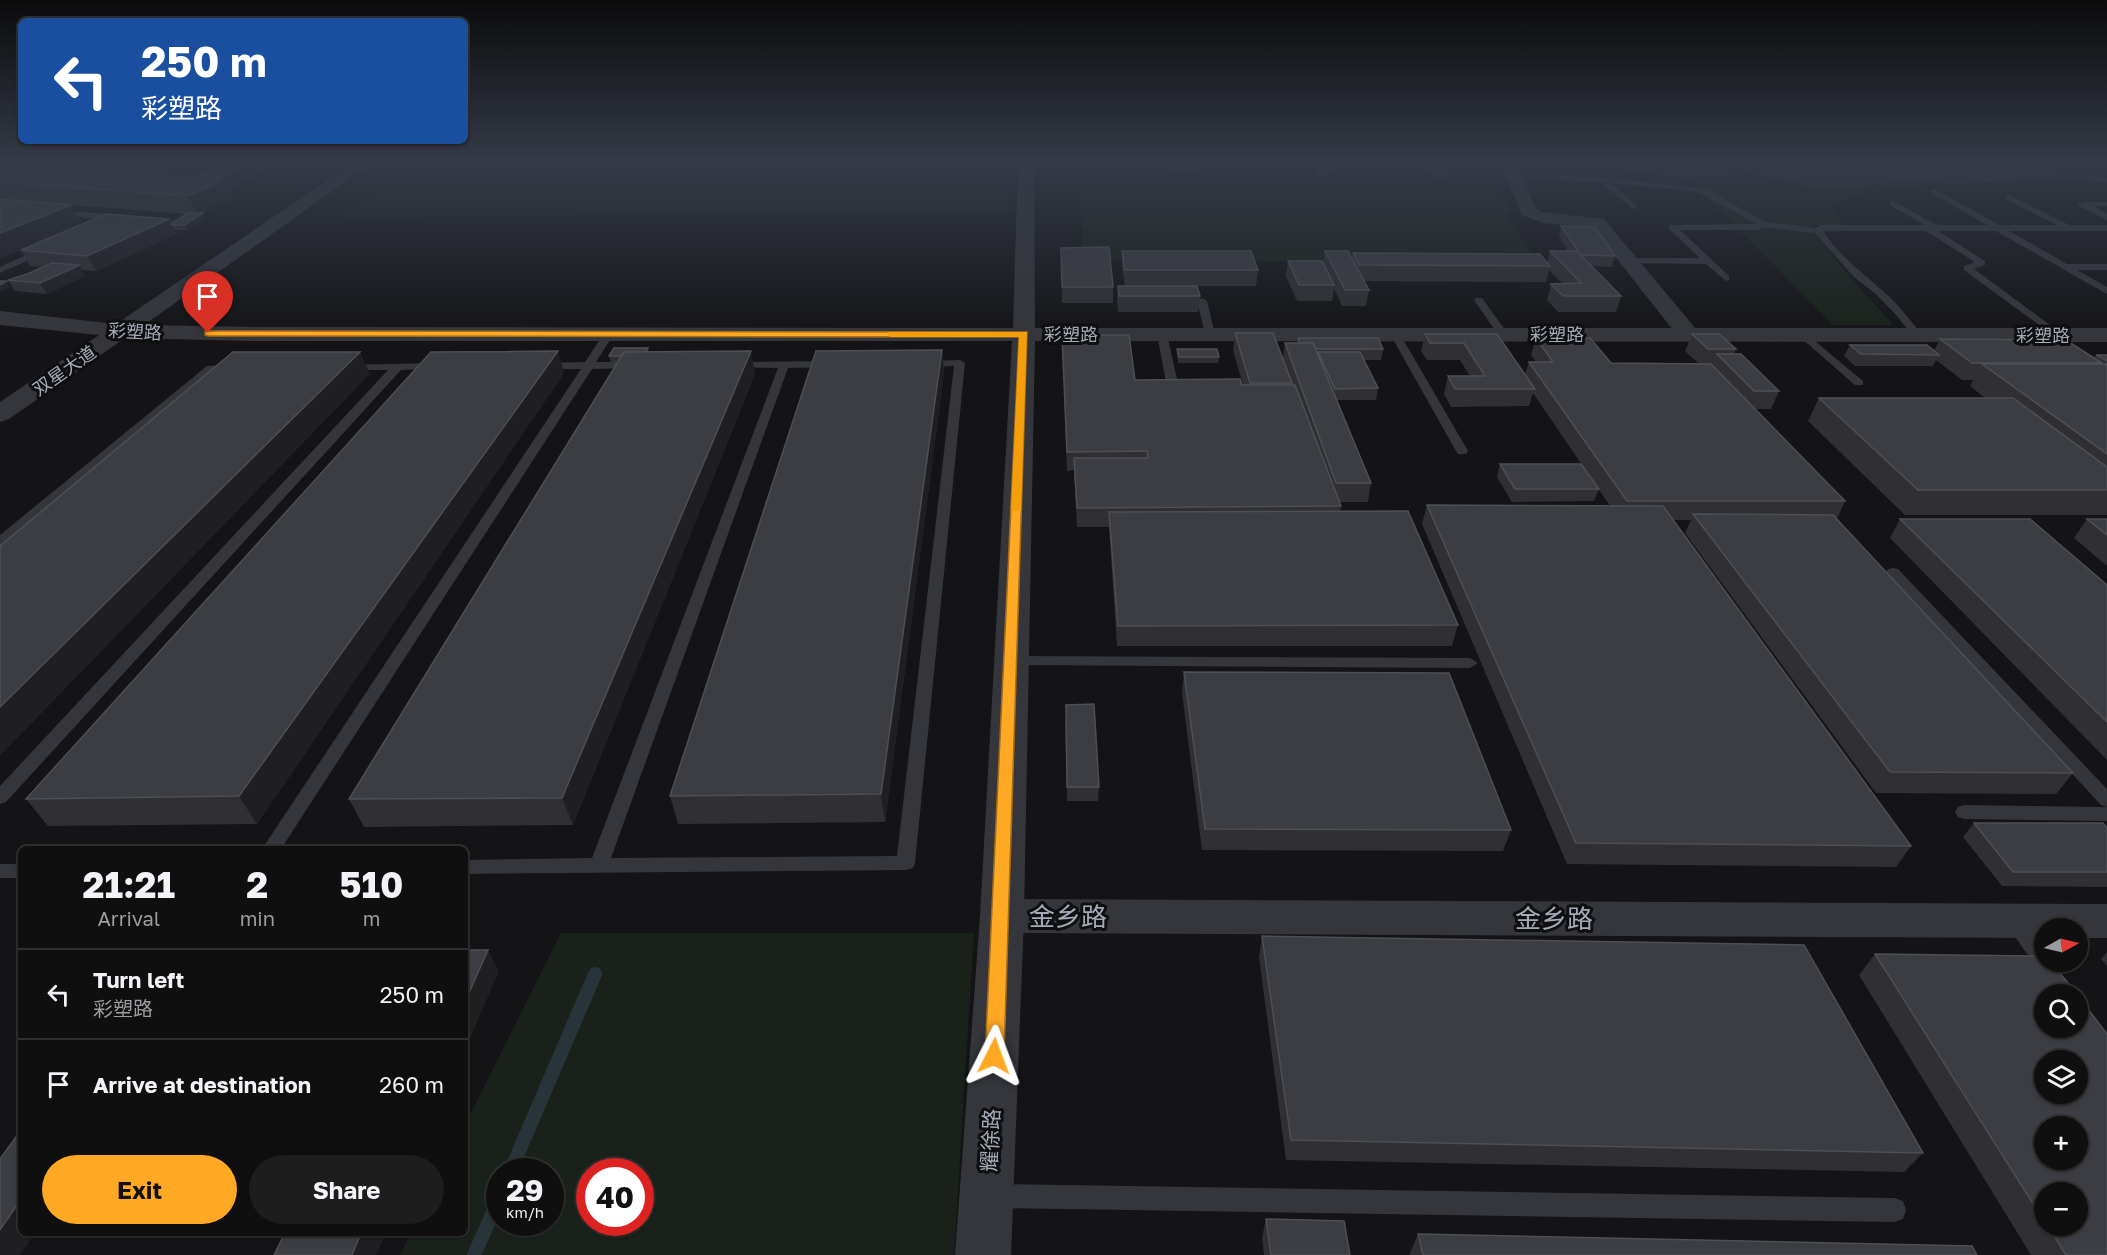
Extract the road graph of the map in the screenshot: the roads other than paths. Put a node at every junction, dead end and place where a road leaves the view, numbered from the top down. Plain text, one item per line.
1 (112, 221) edge
2 (259, 221) edge
3 (281, 221) edge
4 (1025, 221) edge
5 (1580, 221) edge
6 (1757, 221) edge
7 (1920, 221) edge
8 (1986, 221) edge
9 (2055, 221) edge
10 (1763, 224) junction
11 (97, 227) edge
12 (1931, 228) junction
13 (1999, 228) junction
14 (2069, 228) junction
15 (2107, 228) edge
16 (1818, 231) junction
17 (54, 246) edge
18 (1630, 260) junction
19 (1707, 261) junction
20 (2064, 267) junction
21 (2107, 267) edge
22 (0, 270) edge
23 (1726, 278) dead end
24 (2107, 291) edge
25 (1479, 300) dead end
26 (1202, 301) dead end
27 (0, 318) edge
28 (97, 329) junction
29 (120, 332) junction
30 (609, 334) junction
31 (1024, 334) junction
32 (1162, 334) junction
33 (1210, 334) junction
34 (1395, 334) junction
35 (1503, 334) junction
36 (1688, 334) junction
37 (1804, 335) junction
38 (1917, 335) junction
39 (2057, 335) junction
40 (2103, 338) edge
41 (784, 364) junction
42 (843, 364) edge
43 (913, 364) edge
44 (657, 365) edge
45 (715, 365) edge
46 (445, 366) edge
47 (528, 366) edge
48 (588, 366) junction
49 (246, 367) edge
50 (328, 367) edge
51 (398, 367) junction
52 (1859, 383) dead end
53 (1174, 393) edge
54 (0, 395) edge
55 (0, 414) edge
56 (1462, 451) dead end
57 (0, 542) edge
58 (1893, 572) dead end
59 (1011, 661) junction
60 (1470, 663) dead end
61 (0, 797) edge
62 (2107, 800) edge
63 (1964, 812) dead end
64 (2107, 814) edge
65 (273, 846) edge
66 (599, 865) junction
67 (468, 867) edge
68 (0, 871) edge
69 (18, 871) edge
70 (1002, 916) junction
71 (2015, 921) junction
72 (2107, 921) edge
73 (2034, 945) edge
74 (987, 1196) junction
75 (1894, 1210) dead end
76 (983, 1255) edge

1 - 11 lane
2 - 28 street, 双星大道
3 - 29 street, 双星大道
4 - 31 street, 耀徐路
5 - 18 street
6 - 10 lane
7 - 12 lane
8 - 13 lane
9 - 14 lane
10 - 16 lane
10 - 19 lane
12 - 13 lane
12 - 16 lane
12 - 39 lane
13 - 14 lane
13 - 20 lane
14 - 15 lane
16 - 38 lane
17 - 22 lane
18 - 19 lane
18 - 36 street
19 - 23 lane
20 - 21 lane
20 - 24 lane
25 - 35 lane
26 - 33 lane
27 - 28 street, 彩塑路
28 - 29 street, 彩塑路
28 - 54 street, 双星大道
29 - 30 street, 彩塑路
29 - 55 street, 双星大道
30 - 31 street, 彩塑路
30 - 48 lane
31 - 32 street, 彩塑路
31 - 59 street, 耀徐路
32 - 33 street, 彩塑路
32 - 53 lane
33 - 34 street, 彩塑路
34 - 35 street, 彩塑路
34 - 56 lane
35 - 36 street, 彩塑路
36 - 37 street, 彩塑路
37 - 38 street, 彩塑路
37 - 52 lane
38 - 39 street, 彩塑路
39 - 40 street, 彩塑路
41 - 42 lane
41 - 45 lane
41 - 66 lane
43 - 66 lane
44 - 48 lane
46 - 51 lane
47 - 48 lane
48 - 65 lane
49 - 57 lane
50 - 51 lane
51 - 61 lane
58 - 62 lane
59 - 60 lane
59 - 70 street, 耀徐路
63 - 64 lane
66 - 67 lane
68 - 69 lane
70 - 71 street, 金乡路
70 - 74 street, 耀徐路
71 - 72 street, 金乡路
71 - 73 lane
74 - 75 lane
74 - 76 street, 耀徐路

